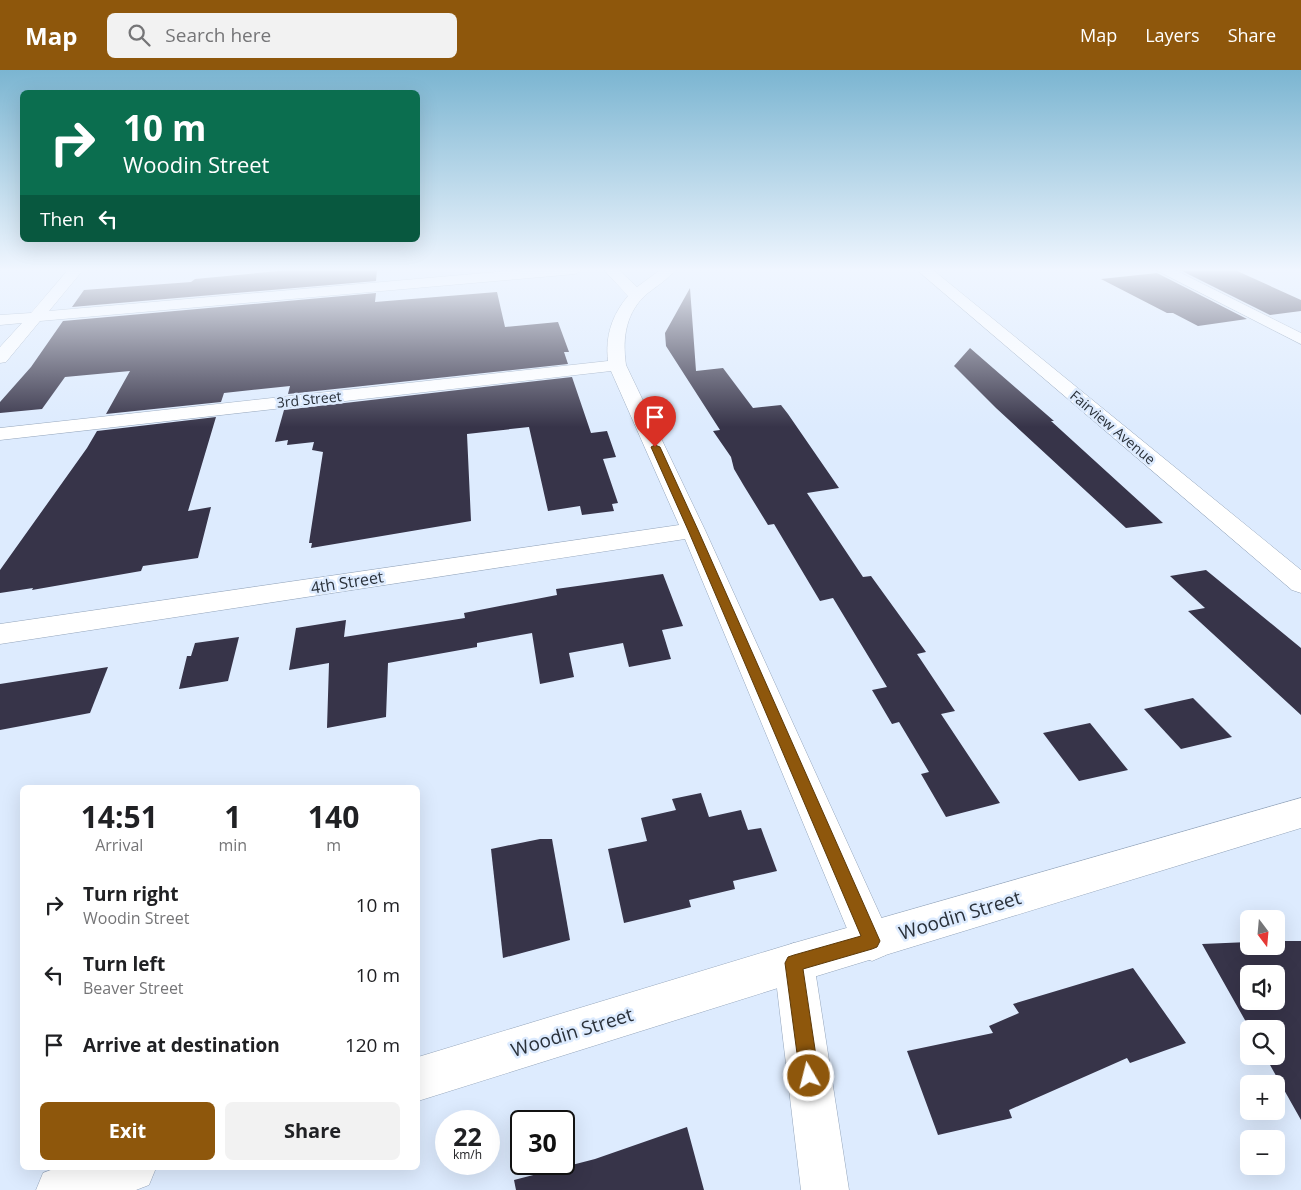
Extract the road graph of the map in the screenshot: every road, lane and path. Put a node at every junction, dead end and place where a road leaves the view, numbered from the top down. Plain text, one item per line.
1 (31, 322) edge
2 (619, 322) edge
3 (987, 322) edge
4 (1268, 322) edge
5 (1301, 339) edge
6 (0, 358) edge
7 (617, 365) junction
8 (0, 434) edge
9 (693, 530) junction
10 (1301, 584) edge
11 (0, 634) edge
12 (1301, 813) edge
13 (872, 941) junction
14 (794, 963) junction
15 (420, 1078) edge
16 (125, 1170) edge
17 (60, 1190) edge
18 (825, 1190) edge

1 - 6 street
2 - 7 street
3 - 10 street, Fairview Avenue
4 - 5 street
7 - 8 street, 3rd Street
7 - 9 street
9 - 11 street, 4th Street
9 - 13 street
12 - 13 street, Woodin Street
13 - 14 street, Woodin Street
14 - 15 street, Woodin Street
14 - 18 street
16 - 17 street

